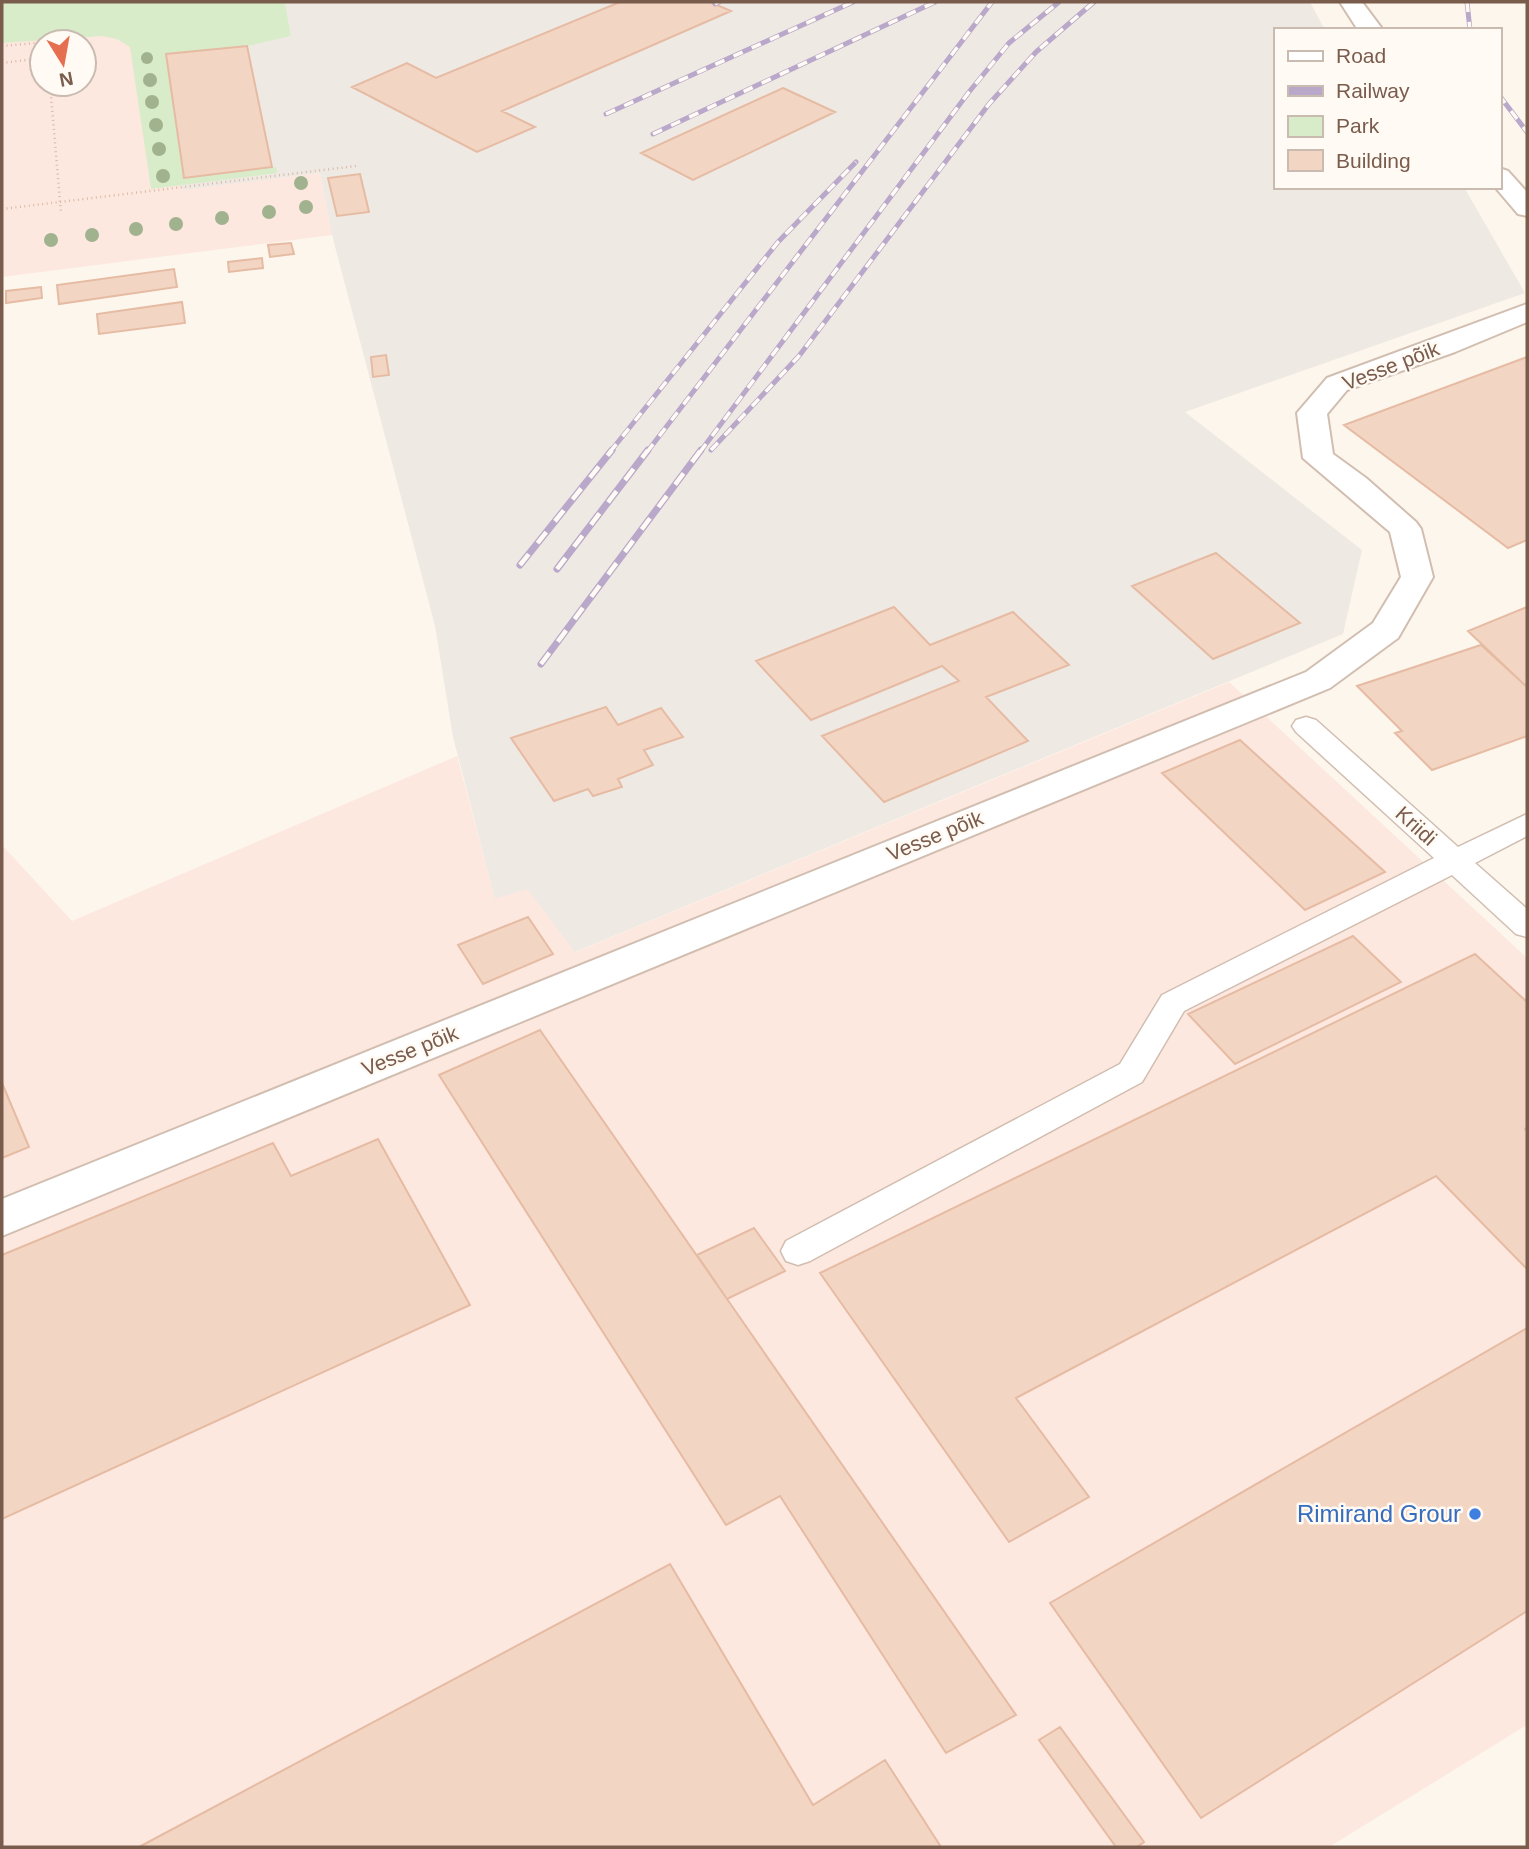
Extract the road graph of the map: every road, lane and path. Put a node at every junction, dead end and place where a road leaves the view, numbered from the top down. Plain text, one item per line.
1 (1351, 2) edge
2 (1369, 28) edge
3 (28, 44) edge
4 (2, 46) edge
5 (28, 60) edge
6 (2, 63) edge
7 (51, 98) edge
8 (356, 166) dead end
9 (1501, 178) edge
10 (60, 202) junction
11 (1527, 208) edge
12 (2, 209) edge
13 (61, 213) dead end
14 (1527, 312) edge
15 (1306, 726) dead end
16 (1527, 824) edge
17 (1454, 861) junction
18 (1527, 926) edge
19 (2, 1218) edge
20 (798, 1251) dead end

1 - 2 street
3 - 4 path
5 - 6 path
7 - 10 path
8 - 10 path
9 - 11 street
10 - 12 path
10 - 13 path
14 - 19 street, Vesse põik
15 - 17 lane, Kriidi
16 - 17 lane
17 - 18 lane, Kriidi
17 - 20 lane

